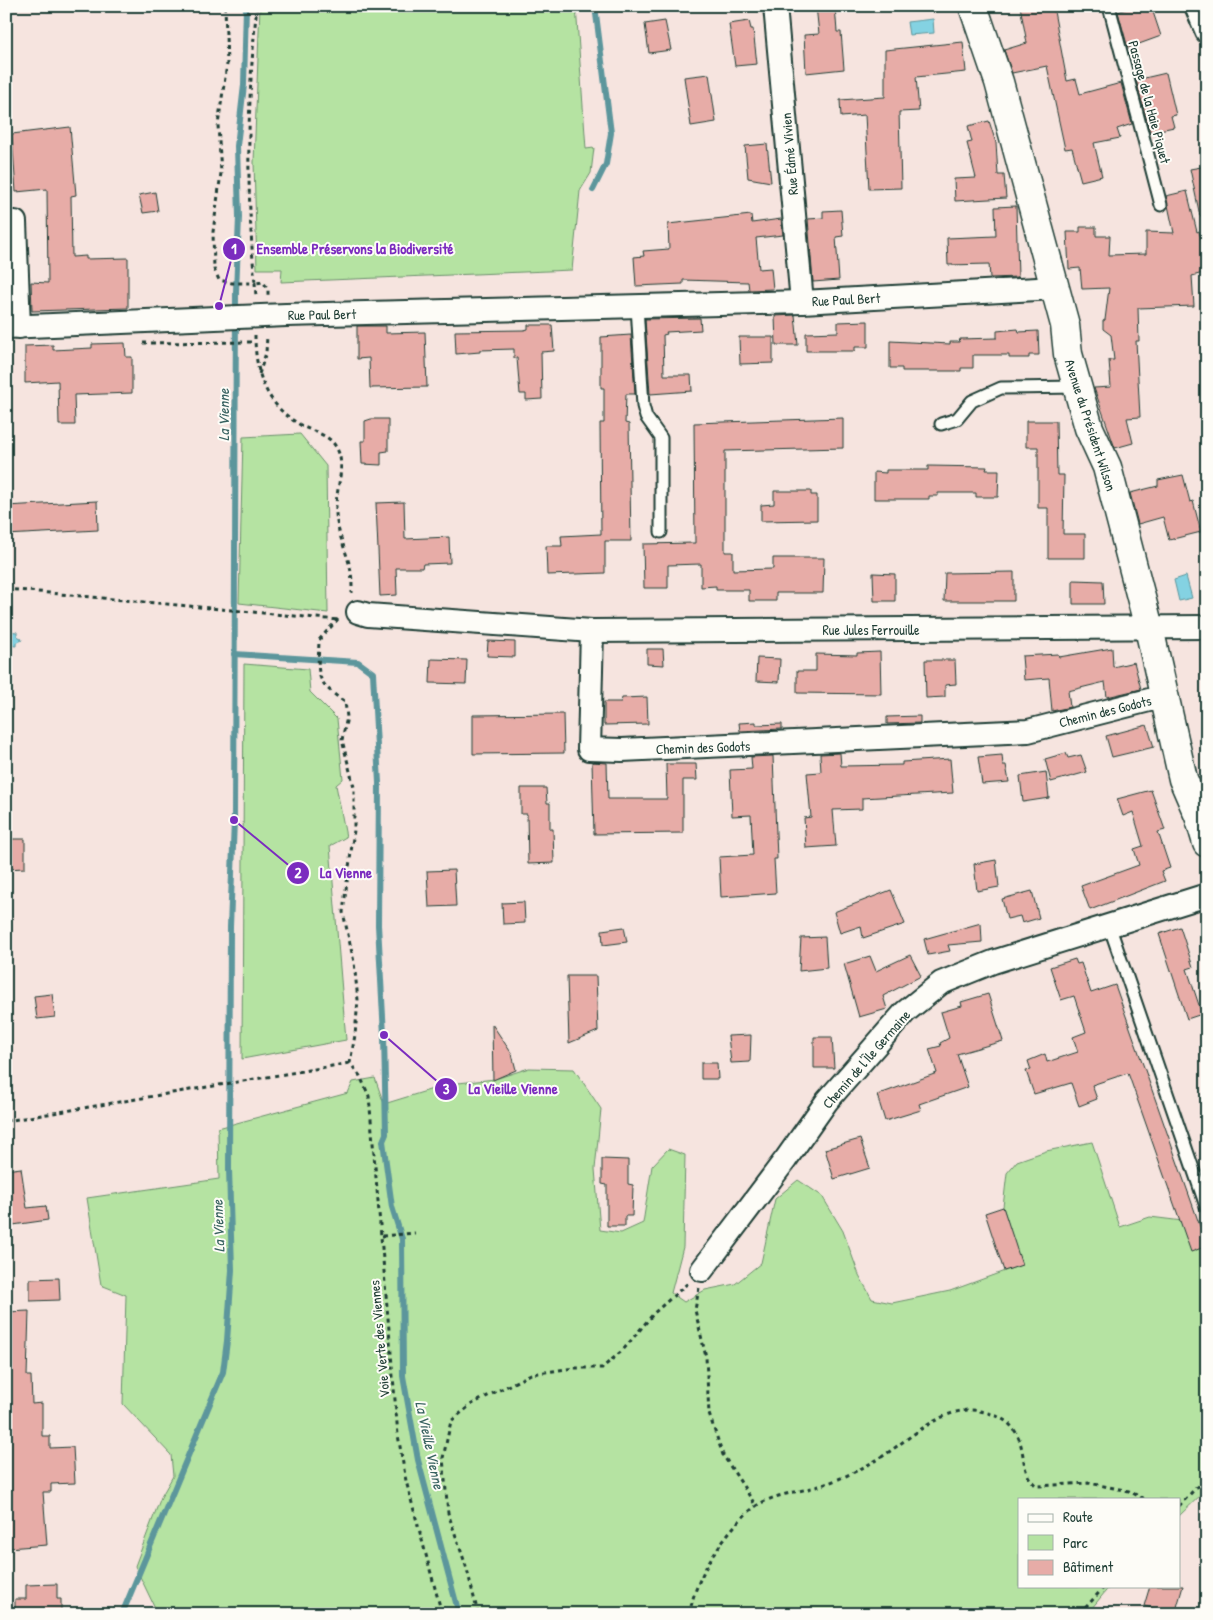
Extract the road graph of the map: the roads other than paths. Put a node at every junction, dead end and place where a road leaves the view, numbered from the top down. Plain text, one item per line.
1 (775, 6) edge
2 (973, 6) edge
3 (1109, 6) edge
4 (1196, 6) edge
5 (1207, 32) edge
6 (1161, 205) dead end
7 (6, 223) edge
8 (1056, 288) junction
9 (802, 302) junction
10 (637, 306) junction
11 (13, 327) edge
12 (1078, 387) junction
13 (941, 424) dead end
14 (661, 532) dead end
15 (348, 612) road end
16 (1207, 627) edge
17 (1149, 628) junction
18 (592, 631) junction
19 (1165, 696) junction
20 (1207, 844) edge
21 (1207, 895) edge
22 (1108, 925) junction
23 (1206, 1206) edge
24 (702, 1270) road end

1 - 9 street, Rue Édmé Vivien
2 - 8 street, Avenue du Président Wilson
3 - 6 lane, Passage de la Haie Piquet
4 - 5 street
7 - 11 street
8 - 9 street, Rue Paul Bert
8 - 12 street, Avenue du Président Wilson
9 - 10 street, Rue Paul Bert
10 - 11 street, Rue Paul Bert
10 - 14 lane
12 - 13 lane
12 - 17 street, Avenue du Président Wilson
15 - 18 street
16 - 17 street, Rue Jules Ferrouille
17 - 18 street, Rue Jules Ferrouille
17 - 19 street, Avenue du Président Wilson
18 - 19 street, Chemin des Godots
19 - 20 street, Avenue du Président Wilson
21 - 22 street, Chemin de l'Île Germaine
22 - 23 lane
22 - 24 street, Chemin de l'Île Germaine

